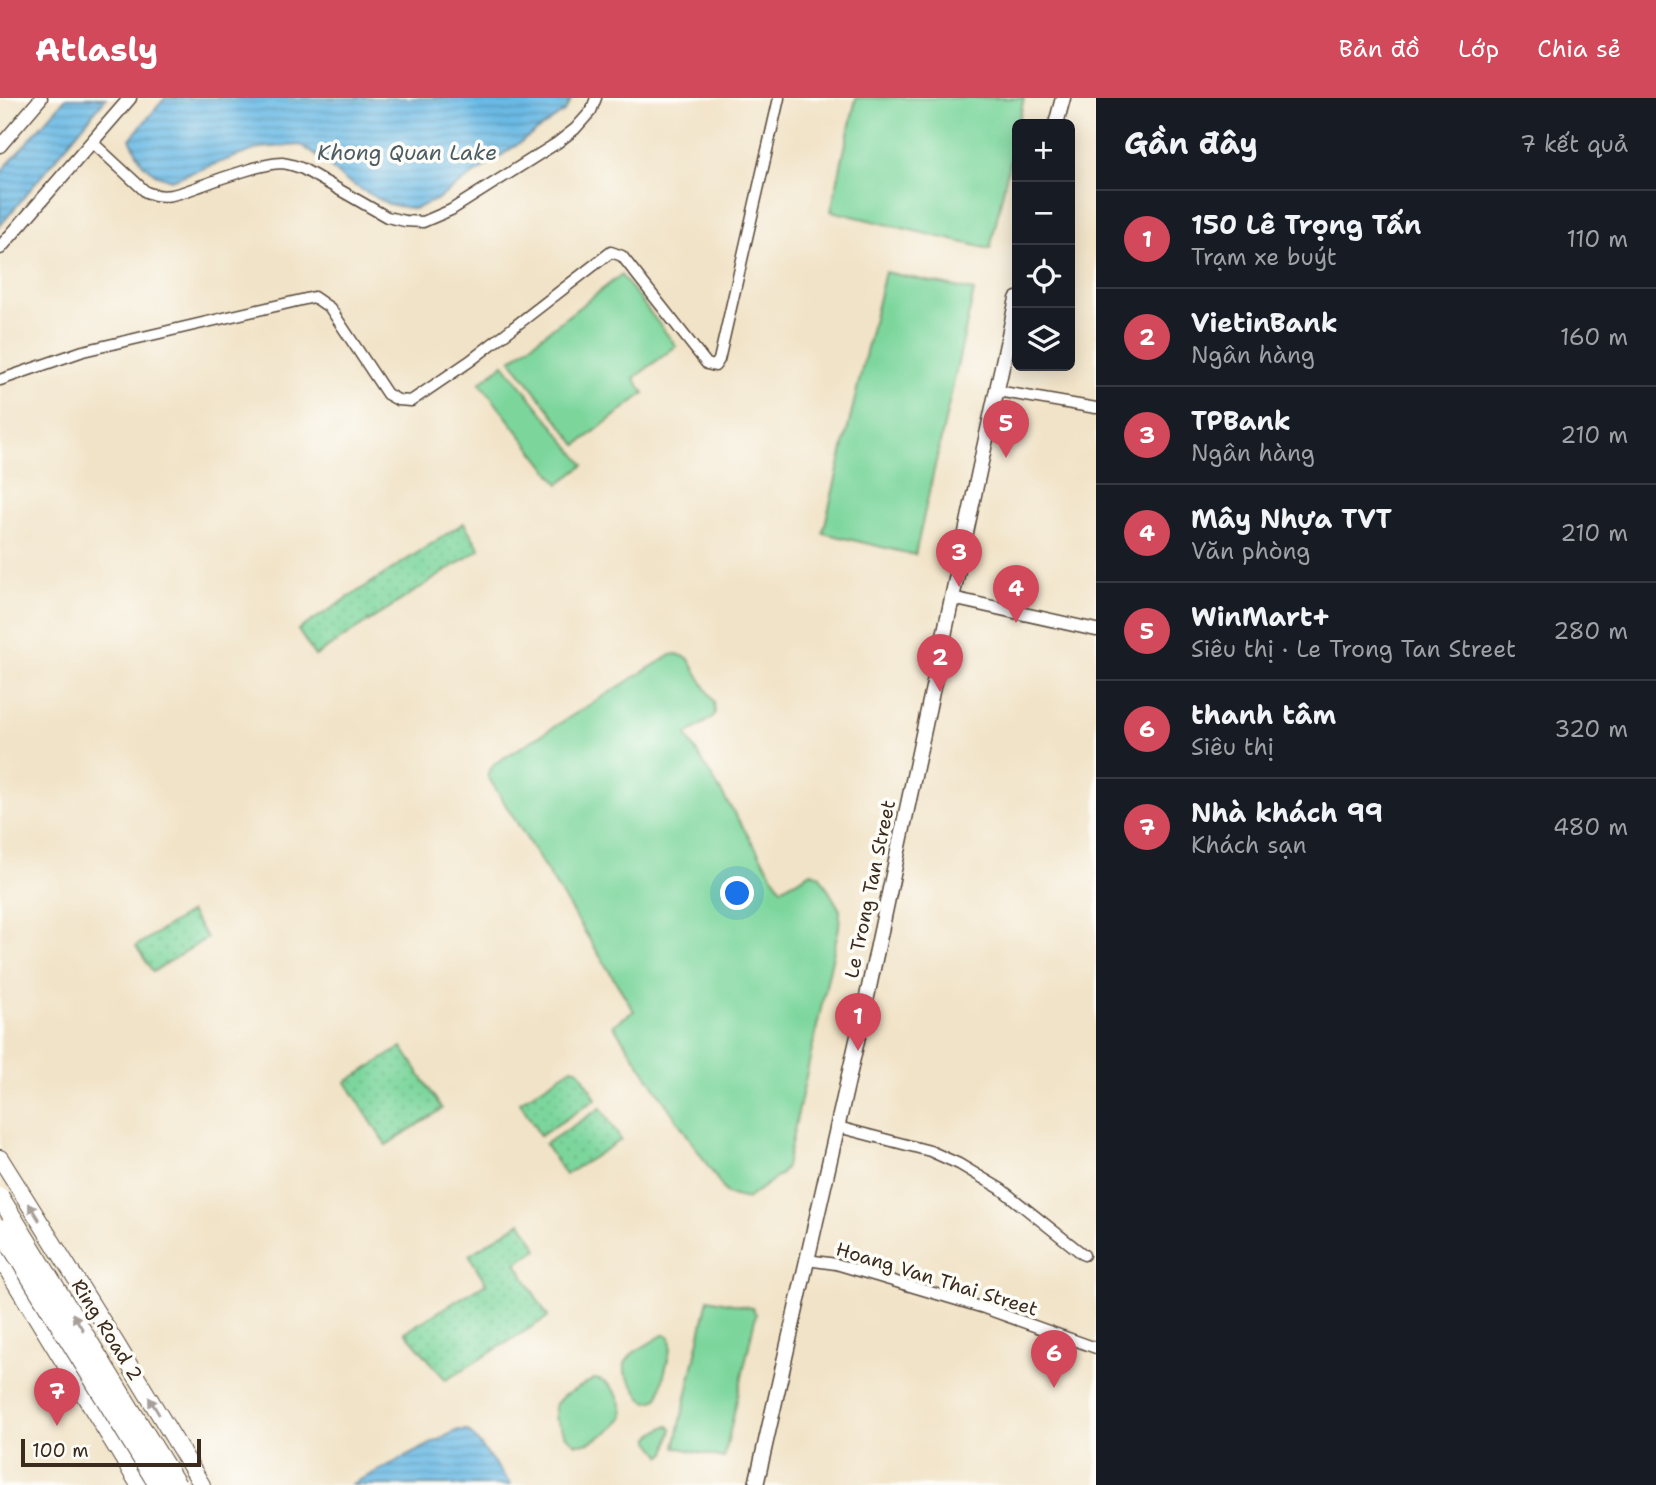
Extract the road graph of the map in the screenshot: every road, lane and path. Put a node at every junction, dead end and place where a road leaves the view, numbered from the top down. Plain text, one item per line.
1 (41, 98) edge
2 (130, 98) edge
3 (596, 98) edge
4 (779, 98) edge
5 (1063, 98) edge
6 (1057, 119) edge
7 (92, 142) junction
8 (0, 146) edge
9 (0, 248) edge
10 (1015, 308) edge
11 (0, 380) edge
12 (997, 391) junction
13 (1096, 408) edge
14 (952, 598) junction
15 (1096, 631) edge
16 (838, 1127) junction
17 (0, 1158) edge
18 (0, 1197) edge
19 (0, 1228) edge
20 (1084, 1255) dead end
21 (0, 1258) edge
22 (807, 1260) junction
23 (117, 1343) junction
24 (1096, 1348) edge
25 (69, 1373) junction
26 (139, 1485) edge
27 (158, 1485) edge
28 (177, 1485) edge
29 (202, 1485) edge
30 (756, 1485) edge

1 - 8 street
2 - 7 street
3 - 7 street
4 - 11 street
5 - 6 main road
7 - 9 street
10 - 12 main road, Le Trong Tan Street
12 - 13 street
12 - 14 main road, Le Trong Tan Street
14 - 15 street
14 - 16 main road, Le Trong Tan Street
16 - 20 street
16 - 22 main road, Le Trong Tan Street
23 -> 17 main road
28 -> 18 highway, Ring Road 2, bridge
19 - 27 highway, Ring Road 2, bridge
21 - 25 main road
22 - 24 street, Hoang Van Thai Street
22 - 30 main road, Le Trong Tan Street
23 - 25 main road
29 -> 23 main road
25 - 26 main road

